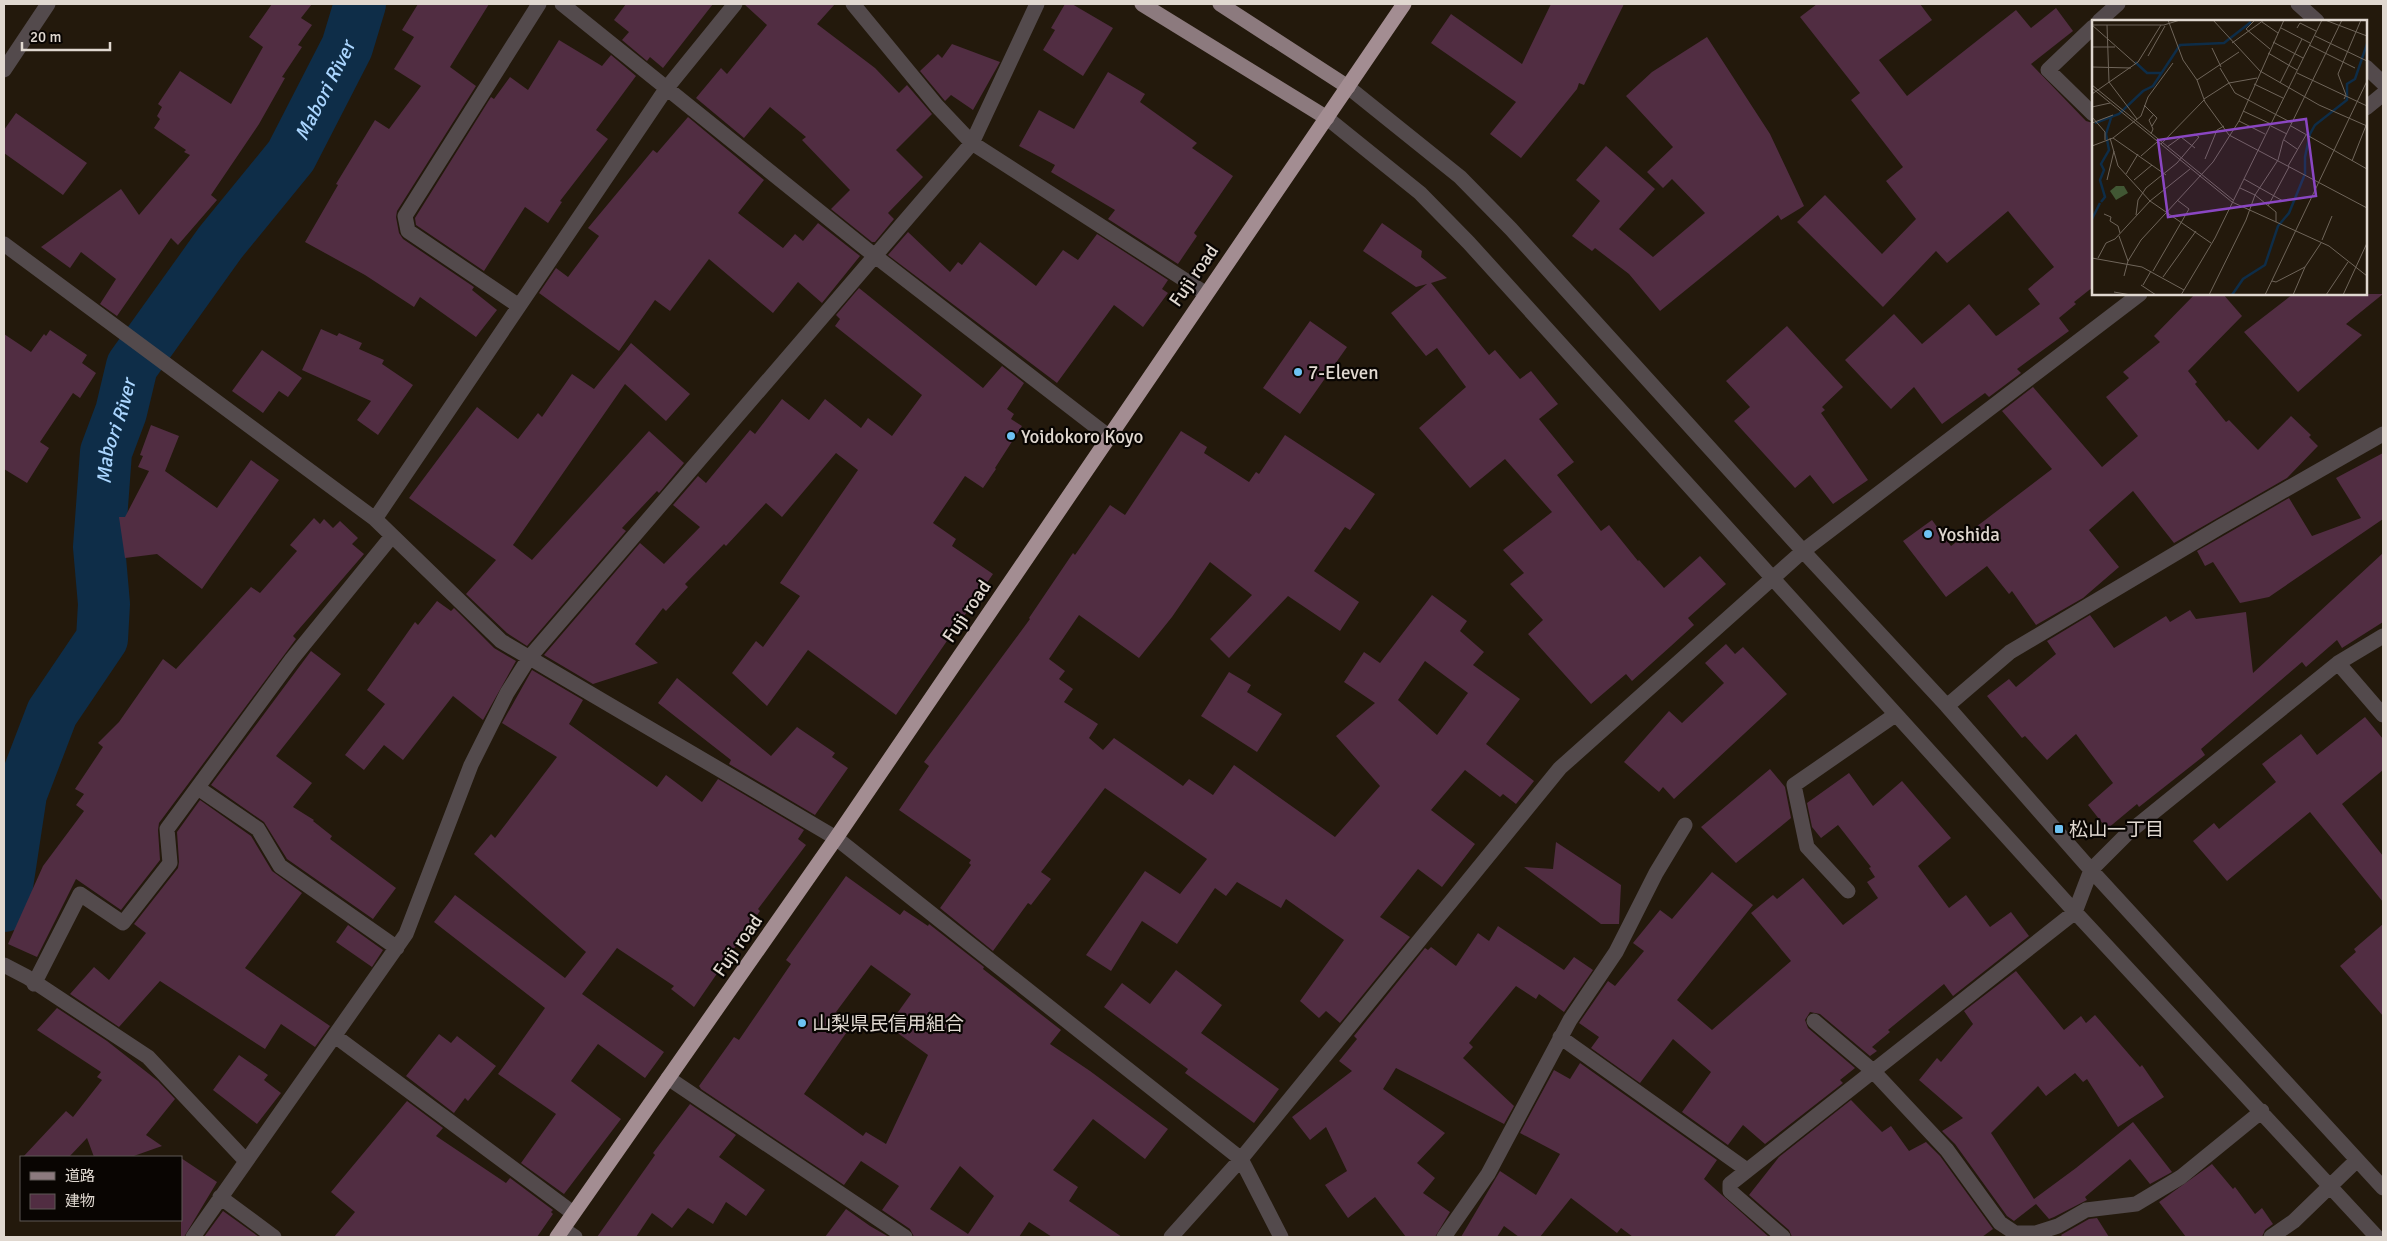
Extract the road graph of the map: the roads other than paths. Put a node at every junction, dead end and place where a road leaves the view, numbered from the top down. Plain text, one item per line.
1 (48, 4) edge
2 (539, 4) edge
3 (562, 4) edge
4 (735, 4) edge
5 (853, 4) edge
6 (1037, 4) edge
7 (1142, 4) edge
8 (1220, 4) edge
9 (1404, 4) edge
10 (2118, 4) edge
11 (2298, 4) edge
12 (2100, 20) edge
13 (2315, 20) edge
14 (2092, 28) edge
15 (2367, 68) edge
16 (4, 70) edge
17 (2383, 83) edge
18 (1348, 87) junction
19 (666, 89) junction
20 (2383, 94) edge
21 (2367, 107) edge
22 (2092, 113) edge
23 (1326, 118) junction
24 (972, 143) junction
25 (4, 244) edge
26 (875, 256) junction
27 (1205, 293) junction
28 (2139, 295) edge
29 (519, 306) junction
30 (2383, 434) edge
31 (1108, 436) junction
32 (374, 519) junction
33 (392, 536) junction
34 (1803, 551) junction
35 (1773, 580) junction
36 (2383, 636) edge
37 (529, 658) junction
38 (2338, 663) junction
39 (1948, 706) junction
40 (1895, 715) junction
41 (2383, 715) edge
42 (198, 788) junction
43 (1686, 826) dead end
44 (836, 838) junction
45 (2091, 870) junction
46 (1848, 891) dead end
47 (2075, 912) junction
48 (397, 948) junction
49 (4, 965) edge
50 (30, 980) junction
51 (1814, 1021) dead end
52 (334, 1036) junction
53 (1560, 1037) junction
54 (1873, 1071) junction
55 (668, 1078) junction
56 (2262, 1111) junction
57 (1241, 1159) junction
58 (246, 1160) junction
59 (2357, 1160) junction
60 (1747, 1170) junction
61 (2330, 1186) junction
62 (2383, 1188) edge
63 (220, 1197) junction
64 (573, 1214) junction
65 (565, 1234) edge
66 (193, 1237) edge
67 (274, 1237) edge
68 (905, 1237) edge
69 (1171, 1237) edge
70 (1281, 1237) edge
71 (1444, 1237) edge
72 (1783, 1237) edge
73 (2271, 1237) edge
74 (2377, 1237) edge

1 - 16 street
2 - 29 street
3 - 19 street
4 - 19 street
5 - 24 street
6 - 24 street
7 - 23 main road
8 - 18 main road
9 - 18 highway, Fuji road
10 - 12 street
11 - 13 street
14 - 22 street
15 - 17 street
18 - 23 highway, Fuji road
18 - 34 street
19 - 26 street
19 - 29 street
20 - 21 street
23 - 27 highway, Fuji road
23 - 35 street
24 - 26 street
24 - 27 street
25 - 32 street
26 - 31 street
26 - 37 street
27 - 31 highway, Fuji road
28 - 34 street
29 - 32 street
30 - 39 street
31 - 44 highway, Fuji road
32 - 33 street
33 - 37 street
33 - 42 street
34 - 35 street
34 - 39 street
35 - 40 street
35 - 57 street
36 - 38 street
37 - 44 street
37 - 48 street
38 - 41 street
38 - 45 street
39 - 45 street
40 - 46 street
40 - 47 street
42 - 48 street
42 - 50 street
43 - 53 street
44 - 55 highway, Fuji road
44 - 57 street
45 - 47 street
45 - 59 street
47 - 54 street
47 - 56 street
48 - 52 street
49 - 50 street
50 - 58 street
51 - 54 street
52 - 58 street
52 - 64 street
53 - 60 street
53 - 71 street
54 - 56 street
54 - 60 street
55 - 64 highway, Fuji road
55 - 68 street
56 - 61 street
57 - 69 street
57 - 70 street
58 - 63 street
59 - 61 street
59 - 62 street
60 - 72 street
61 - 73 street
61 - 74 street
63 - 66 street
63 - 67 street
64 - 65 highway, Fuji road

